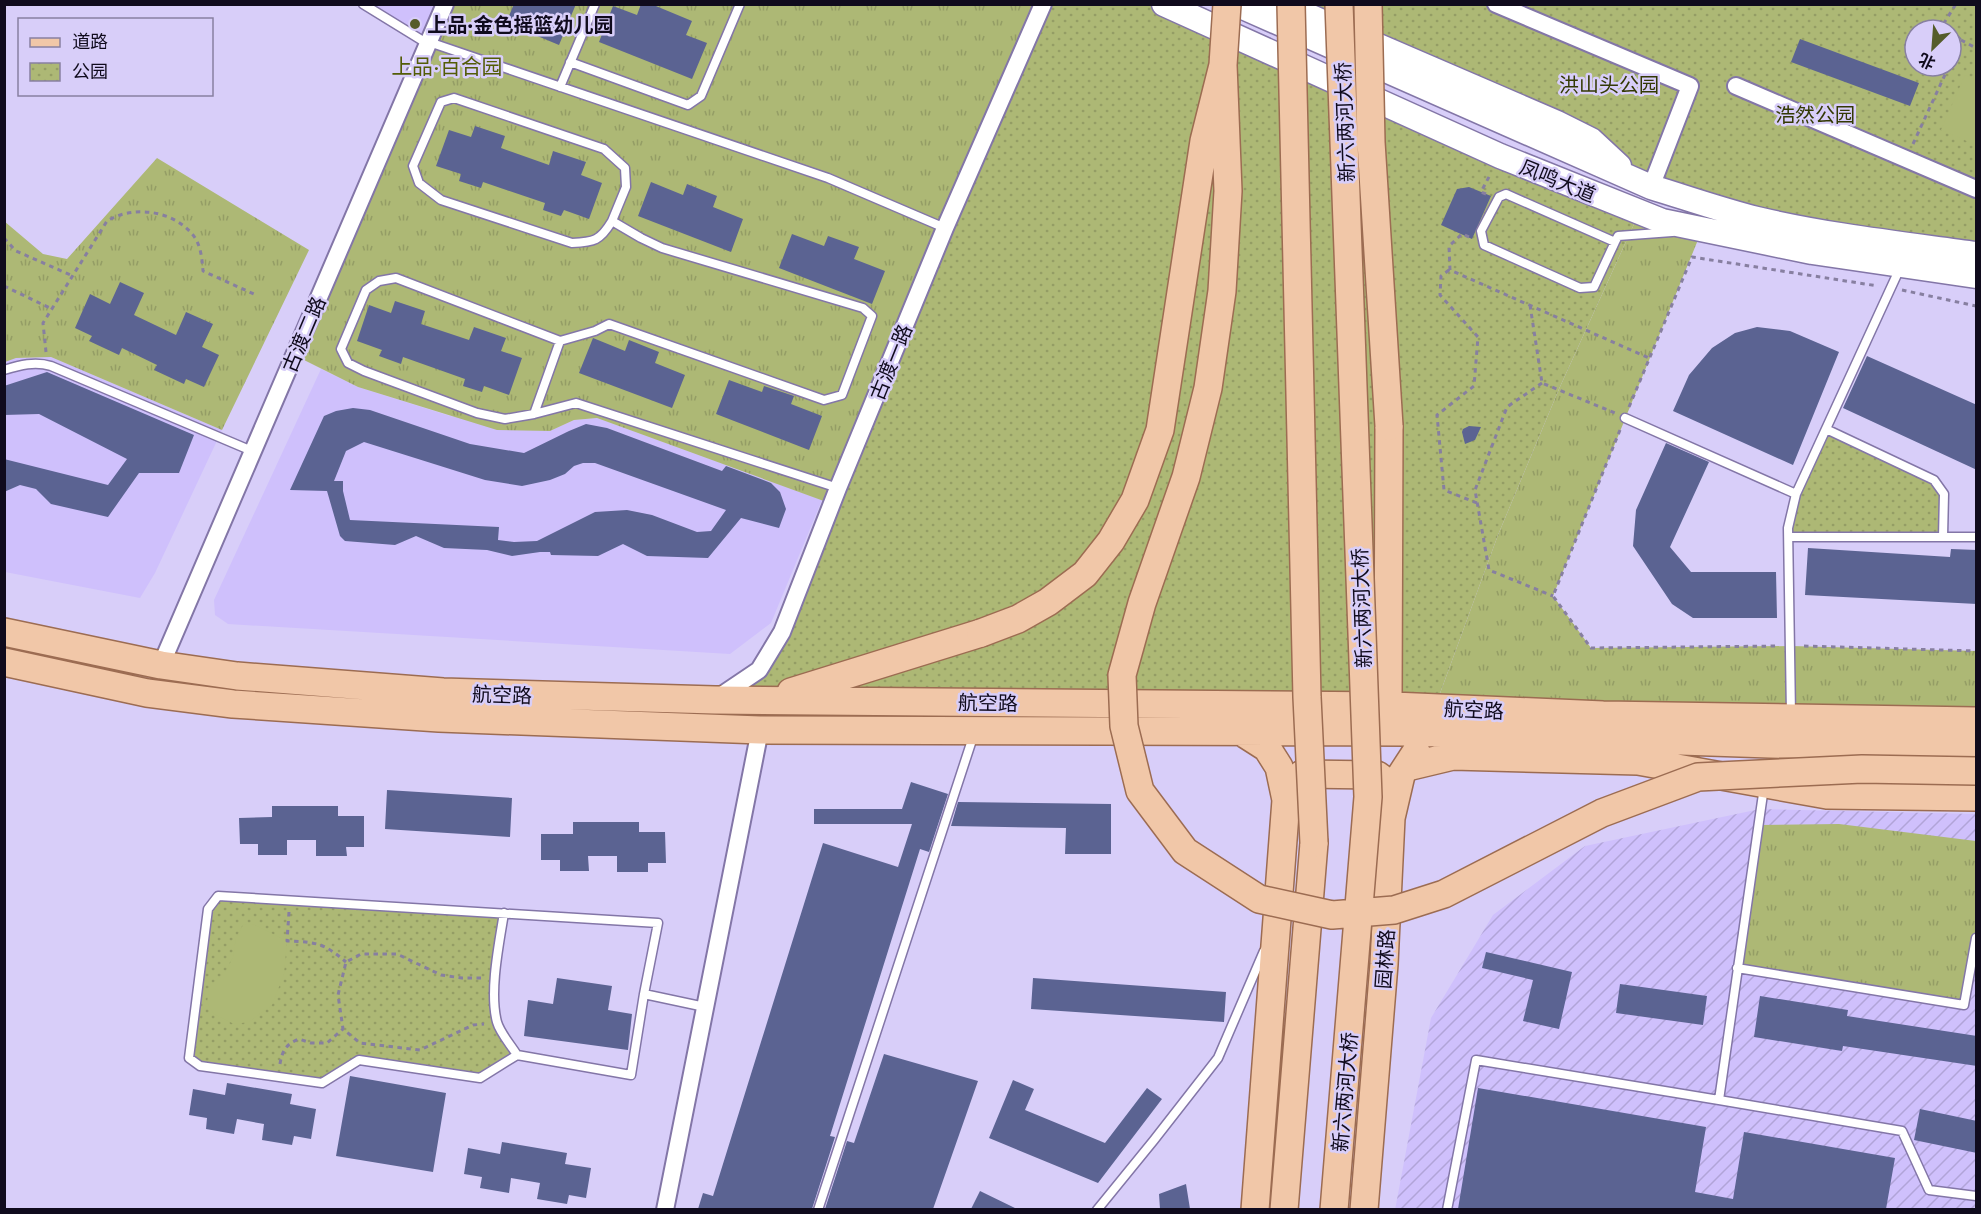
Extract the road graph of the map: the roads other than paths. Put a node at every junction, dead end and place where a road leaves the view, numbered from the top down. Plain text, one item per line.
1 (363, 4) edge
2 (445, 4) edge
3 (595, 4) edge
4 (740, 4) edge
5 (1044, 4) edge
6 (1164, 4) edge
7 (1227, 4) edge
8 (1236, 4) edge
9 (1281, 4) edge
10 (1291, 4) edge
11 (1339, 4) edge
12 (1368, 4) edge
13 (1496, 4) edge
14 (428, 43) junction
15 (570, 62) junction
16 (1223, 65) junction
17 (1736, 86) dead end
18 (560, 87) junction
19 (1642, 182) junction
20 (1977, 189) edge
21 (612, 220) junction
22 (945, 228) junction
23 (1702, 230) junction
24 (1615, 242) junction
25 (1977, 254) edge
26 (1901, 266) junction
27 (1977, 276) edge
28 (560, 341) junction
29 (4, 370) edge
30 (534, 414) junction
31 (1625, 418) road end
32 (1826, 429) junction
33 (252, 451) junction
34 (838, 488) junction
35 (1796, 494) junction
36 (1789, 537) junction
37 (1943, 537) junction
38 (1977, 537) edge
39 (4, 632) edge
40 (4, 662) edge
41 (161, 665) junction
42 (715, 700) junction
43 (765, 700) junction
44 (1388, 706) junction
45 (1791, 718) junction
46 (1977, 721) edge
47 (760, 730) junction
48 (975, 731) junction
49 (1242, 732) junction
50 (1449, 734) junction
51 (1977, 747) edge
52 (1407, 767) junction
53 (1977, 771) edge
54 (1764, 783) junction
55 (1285, 796) junction
56 (1396, 797) junction
57 (1977, 797) edge
58 (504, 913) junction
59 (1277, 923) junction
60 (1977, 939) edge
61 (1737, 968) junction
62 (644, 994) junction
63 (705, 1007) junction
64 (517, 1055) junction
65 (1719, 1100) junction
66 (1977, 1196) edge
67 (665, 1209) edge
68 (818, 1209) edge
69 (1097, 1209) edge
70 (1255, 1209) edge
71 (1284, 1209) edge
72 (1334, 1209) edge
73 (1364, 1209) edge
74 (1447, 1209) edge

1 - 14 lane
2 - 14 street, 古渡二路
3 - 15 lane
4 - 15 lane
5 - 22 street, 古渡一路
6 - 23 main road, 凤鸣大道
7 - 16 main road, bridge
8 - 19 main road, 凤鸣大道
9 - 19 main road
10 - 71 main road, bridge
11 - 72 main road, 新六两河大桥, bridge
12 - 44 main road, bridge
13 - 19 street
14 - 18 lane
14 - 33 street, 古渡二路
15 - 18 lane
16 - 43 main road, bridge
16 - 53 main road, bridge
17 - 20 street
18 - 22 lane
19 - 25 main road, 凤鸣大道
21 - 21 lane
21 - 28 lane
22 - 34 street, 古渡一路
23 - 24 lane
23 - 26 main road, 凤鸣大道
24 - 24 lane
26 - 27 main road, 凤鸣大道
26 - 32 lane
28 - 30 lane
28 - 30 lane
29 - 33 lane
30 - 34 lane
31 - 35 lane
32 - 35 lane
32 - 37 lane
33 - 41 street, 古渡二路
34 - 42 street, 古渡一路
35 - 36 lane
36 - 37 lane
36 - 45 lane
37 - 38 lane
39 - 41 main road, 航空路
40 - 47 main road, 航空路
41 - 42 main road, 航空路
42 - 43 main road, 航空路
43 - 44 main road, 航空路
44 - 45 main road, 航空路
45 - 46 main road, 航空路
47 - 48 main road, 航空路
47 - 63 street
48 - 49 main road, 航空路
48 - 68 lane
49 - 50 main road, 航空路
49 - 55 main road
50 - 51 main road, 航空路
50 - 52 main road, 园林路
52 - 54 main road
52 - 56 main road, 园林路
54 - 57 main road
54 - 61 lane
55 - 56 main road
55 - 59 main road
56 - 73 main road, 园林路
58 - 62 lane
58 - 64 lane
58 - 64 lane
59 - 69 lane
59 - 70 main road
60 - 61 lane
61 - 65 lane
62 - 63 lane
62 - 64 lane
63 - 67 street
65 - 66 lane
65 - 74 lane

